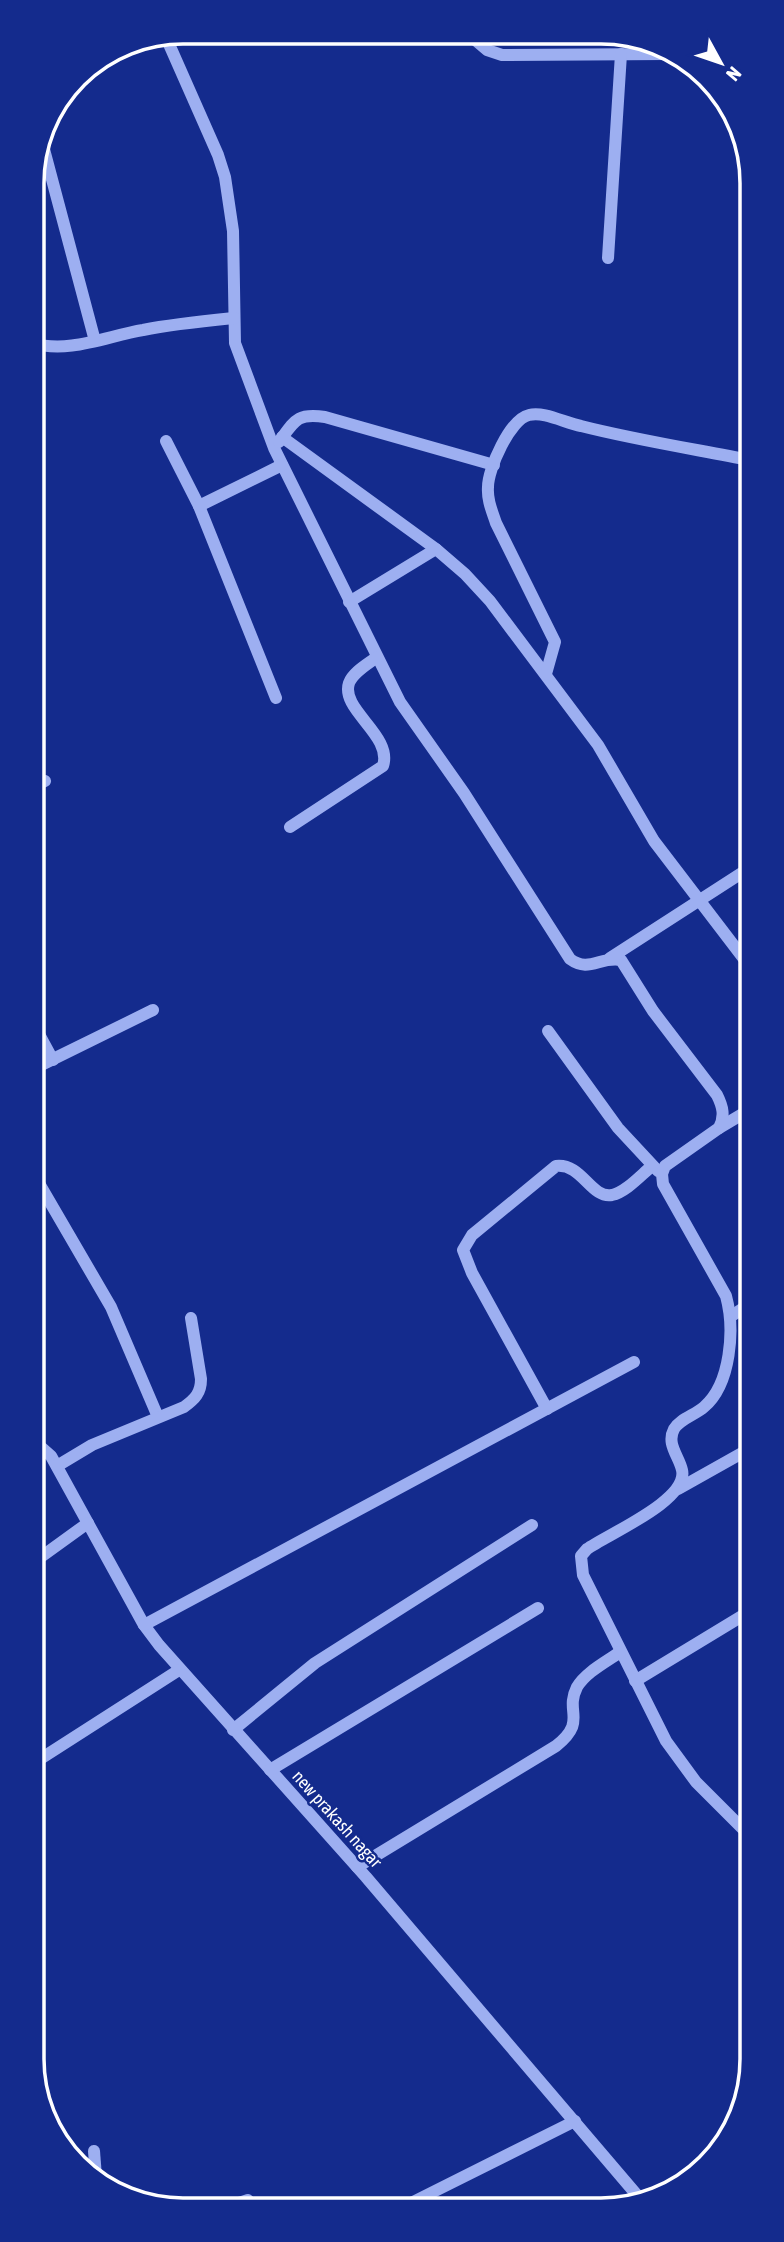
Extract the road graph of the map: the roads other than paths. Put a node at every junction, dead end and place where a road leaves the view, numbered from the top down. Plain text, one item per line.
1 (480, 44) edge
2 (169, 45) edge
3 (621, 54) junction
4 (654, 54) edge
5 (46, 158) edge
6 (608, 258) dead end
7 (234, 317) junction
8 (95, 341) junction
9 (44, 345) edge
10 (166, 441) dead end
11 (278, 442) junction
12 (740, 458) edge
13 (282, 465) junction
14 (494, 465) junction
15 (199, 506) junction
16 (436, 549) junction
17 (349, 602) junction
18 (377, 657) junction
19 (546, 674) junction
20 (276, 698) dead end
21 (290, 827) dead end
22 (740, 874) edge
23 (698, 899) junction
24 (740, 954) edge
25 (610, 958) junction
26 (153, 1010) dead end
27 (548, 1031) dead end
28 (44, 1043) edge
29 (53, 1060) junction
30 (44, 1064) edge
31 (740, 1116) edge
32 (719, 1128) junction
33 (657, 1170) junction
34 (44, 1192) edge
35 (740, 1310) edge
36 (730, 1317) junction
37 (191, 1318) dead end
38 (634, 1362) dead end
39 (547, 1409) junction
40 (158, 1417) junction
41 (44, 1450) edge
42 (740, 1454) edge
43 (57, 1466) junction
44 (677, 1490) junction
45 (88, 1523) junction
46 (532, 1525) dead end
47 (44, 1555) edge
48 (538, 1608) dead end
49 (740, 1617) edge
50 (144, 1625) junction
51 (620, 1652) junction
52 (179, 1670) junction
53 (635, 1681) junction
54 (233, 1730) junction
55 (44, 1757) edge
56 (270, 1770) junction
57 (740, 1826) edge
58 (357, 1867) junction
59 (575, 2120) junction
60 (94, 2151) dead end
61 (95, 2167) edge
62 (636, 2194) edge
63 (421, 2198) edge

1 - 3 street
2 - 7 street
3 - 4 street
3 - 6 street
5 - 8 street
7 - 8 street
7 - 11 street
8 - 9 street
10 - 15 street
11 - 13 street
11 - 14 street
11 - 16 street
12 - 14 street
13 - 15 street
13 - 17 street
14 - 19 street
15 - 20 street
16 - 17 street
16 - 19 street
17 - 18 street
18 - 21 street
18 - 25 street
19 - 23 street
22 - 23 street
23 - 24 street
23 - 25 street
25 - 32 street
26 - 29 street
27 - 33 street
28 - 29 street
29 - 30 street
31 - 32 street
32 - 33 street
33 - 36 street
33 - 39 street
34 - 40 street
35 - 36 street
36 - 44 street
37 - 40 street
38 - 39 street
39 - 50 street
40 - 43 street
41 - 43 street, new prakash nagar
42 - 44 street
43 - 45 street, new prakash nagar
44 - 51 street
45 - 47 street
45 - 50 street, new prakash nagar
46 - 54 street
48 - 56 street
49 - 53 street
50 - 52 street, new prakash nagar
51 - 53 street
51 - 58 street
52 - 54 street, new prakash nagar
52 - 55 street
53 - 57 street
54 - 56 street, new prakash nagar
56 - 58 street, new prakash nagar
58 - 59 street, new prakash nagar
59 - 62 street, new prakash nagar
59 - 63 street
60 - 61 street

